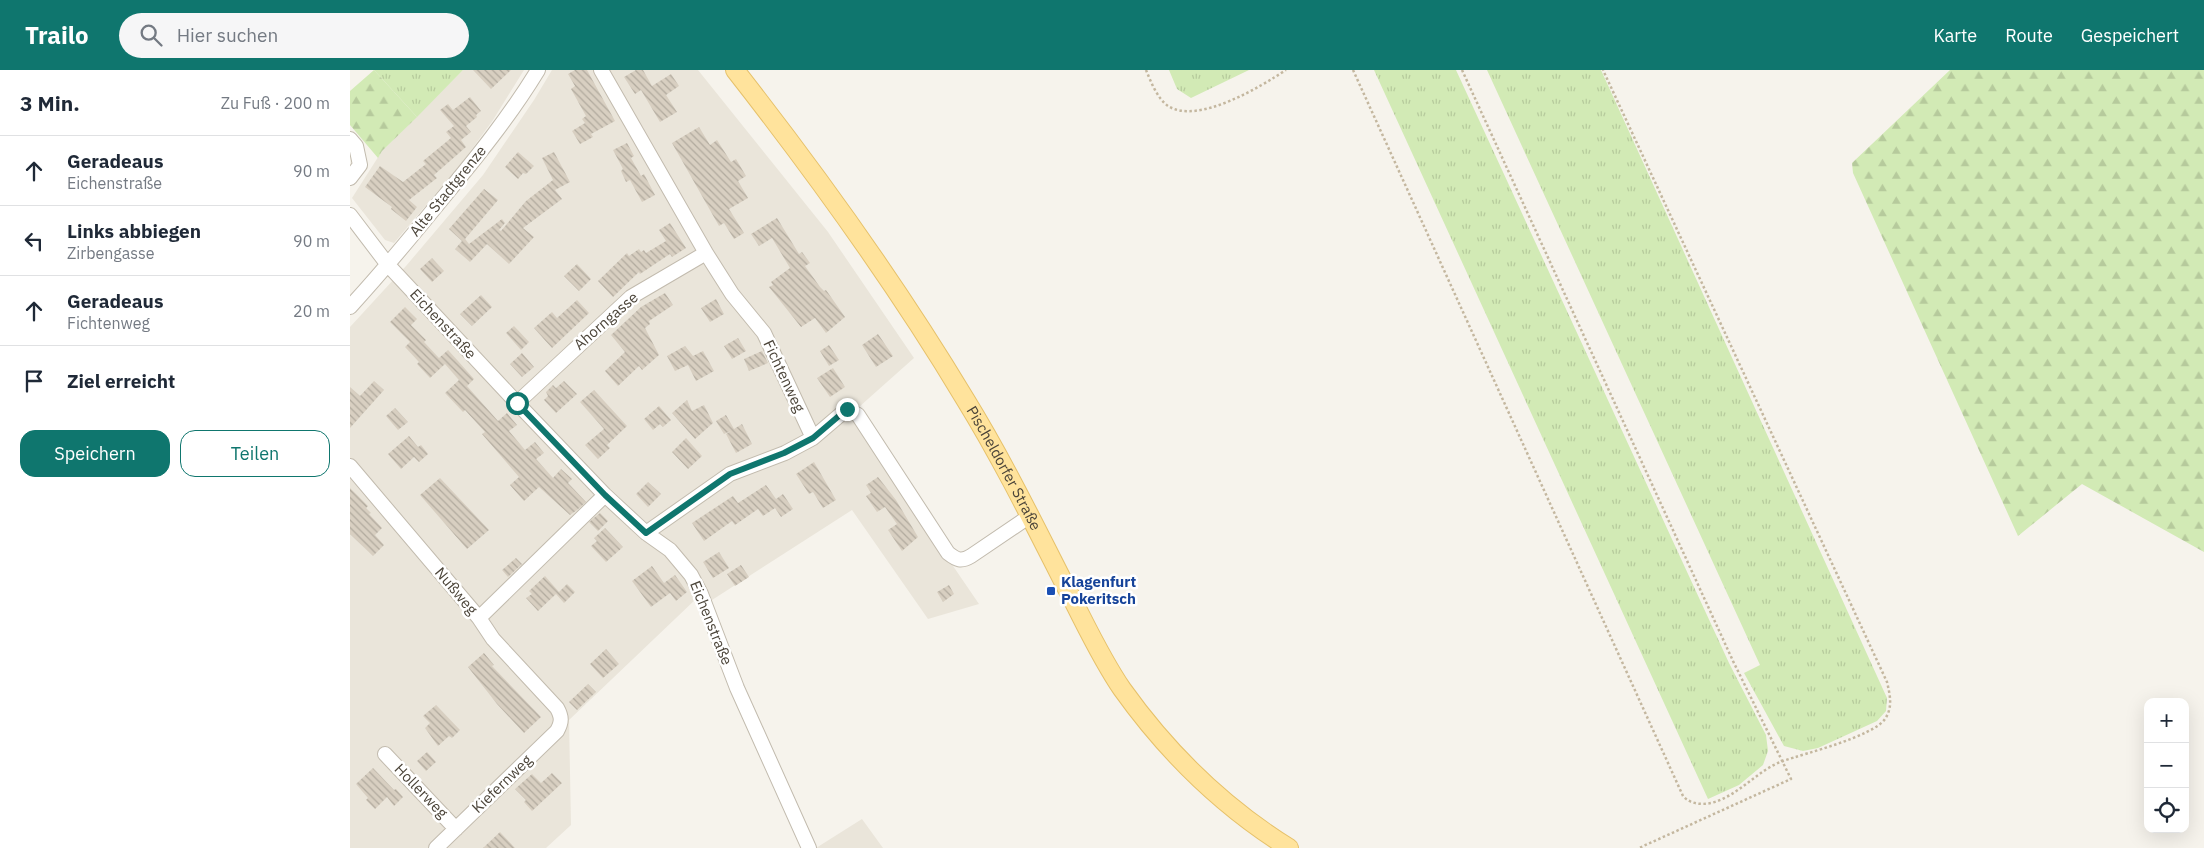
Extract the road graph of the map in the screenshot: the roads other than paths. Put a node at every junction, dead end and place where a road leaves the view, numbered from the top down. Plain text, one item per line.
1 (538, 70) edge
2 (601, 70) edge
3 (735, 70) edge
4 (350, 139) edge
5 (350, 178) edge
6 (350, 215) edge
7 (706, 253) junction
8 (388, 265) junction
9 (350, 307) edge
10 (517, 403) junction
11 (813, 438) junction
12 (350, 466) edge
13 (605, 495) junction
14 (1030, 516) junction
15 (646, 533) junction
16 (479, 618) junction
17 (562, 716) joint
18 (385, 754) dead end
19 (456, 829) junction
20 (436, 848) edge
21 (809, 848) edge
22 (1289, 848) edge

1 - 8 street, Alte Stadtgrenze
2 - 7 street, Fichtenweg
3 - 14 main road, Pischeldorfer Straße
4 - 5 street
6 - 8 street, Eichenstraße
7 - 10 street, Ahorngasse
7 - 11 street, Fichtenweg
8 - 9 street, Alte Stadtgrenze
8 - 10 street, Eichenstraße
10 - 13 street, Eichenstraße
11 - 14 street
11 - 15 street
12 - 16 street, Nußweg
13 - 15 street, Eichenstraße
13 - 16 street
14 - 22 main road, Pischeldorfer Straße
15 - 21 street, Eichenstraße
16 - 17 street, Nußweg
17 - 19 street, Kiefernweg
18 - 19 street, Hollerweg
19 - 20 street, Kiefernweg

